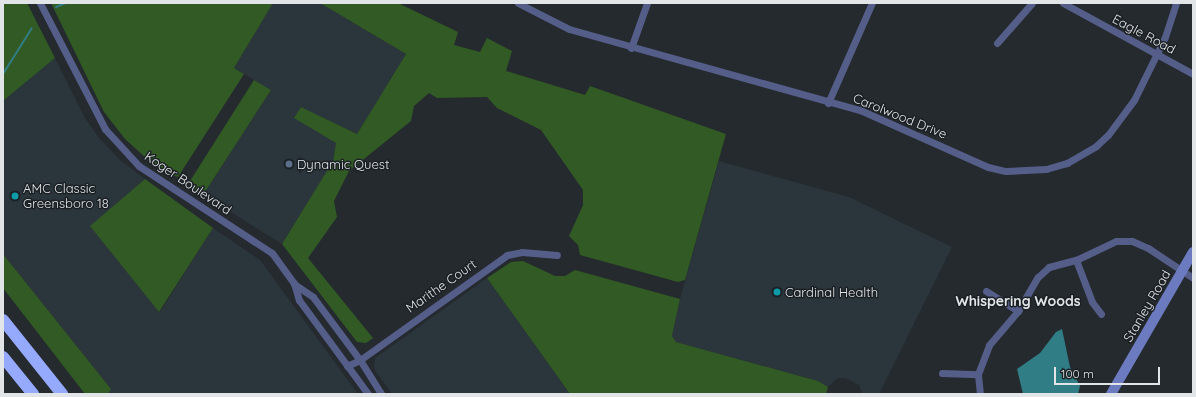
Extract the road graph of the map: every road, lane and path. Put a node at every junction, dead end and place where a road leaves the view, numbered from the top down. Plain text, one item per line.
1 (40, 3) edge
2 (518, 3) edge
3 (648, 3) edge
4 (872, 3) edge
5 (1032, 3) edge
6 (1063, 3) edge
7 (1176, 3) edge
8 (997, 43) dead end
9 (631, 48) junction
10 (1156, 54) junction
11 (1193, 74) edge
12 (828, 103) junction
13 (1193, 252) edge
14 (557, 255) dead end
15 (1076, 260) junction
16 (1182, 271) junction
17 (1193, 278) edge
18 (294, 283) junction
19 (986, 291) dead end
20 (1018, 310) junction
21 (1101, 314) dead end
22 (3, 320) edge
23 (3, 357) edge
24 (360, 360) junction
25 (347, 366) junction
26 (942, 373) dead end
27 (978, 374) junction
28 (33, 394) edge
29 (62, 394) edge
30 (368, 394) edge
31 (381, 394) edge
32 (980, 394) edge
33 (1112, 394) edge

1 - 18 street, Koger Boulevard
2 - 9 street, Carolwood Drive
3 - 9 street
4 - 12 street
5 - 8 street
6 - 10 street, Eagle Road
7 - 10 street, Carolwood Drive
9 - 12 street, Carolwood Drive
10 - 11 street, Eagle Road
10 - 12 street, Carolwood Drive
13 - 16 street, Stanley Road
14 - 24 street, Marithe Court
15 - 16 street
15 - 20 street
15 - 21 street
16 - 17 street
16 - 33 street, Stanley Road
18 - 24 street, Koger Boulevard
18 - 25 street, Koger Boulevard
19 - 20 street
20 - 27 street
22 - 29 highway
23 - 28 highway
24 - 25 street, Marithe Court
24 - 31 street, Koger Boulevard
25 - 30 street, Koger Boulevard
26 - 27 street
27 - 32 street

